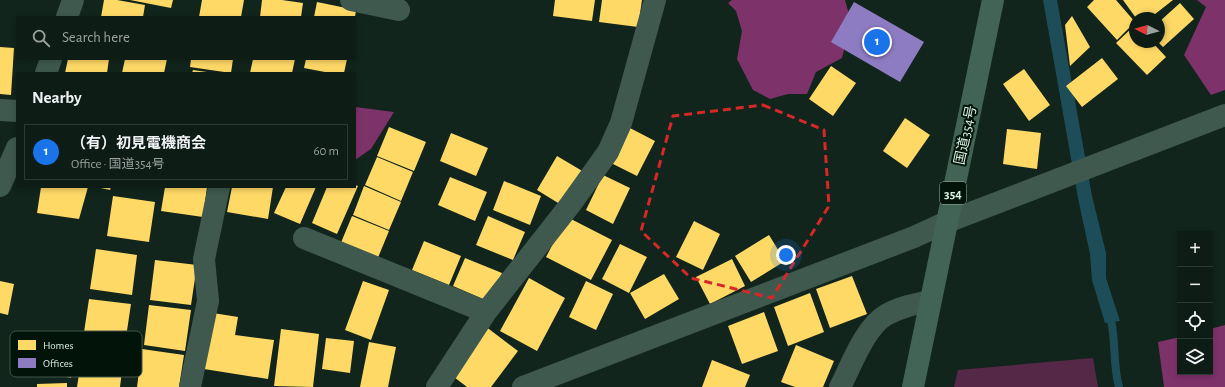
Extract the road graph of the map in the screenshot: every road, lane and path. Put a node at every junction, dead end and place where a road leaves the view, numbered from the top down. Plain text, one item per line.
1 (73, 0) edge
2 (351, 0) edge
3 (655, 0) edge
4 (993, 0) edge
5 (399, 10) dead end
6 (67, 16) edge
7 (51, 60) edge
8 (46, 72) edge
9 (0, 110) edge
10 (16, 111) edge
11 (1225, 115) edge
12 (16, 150) edge
13 (0, 186) edge
14 (219, 188) edge
15 (947, 222) junction
16 (304, 238) dead end
17 (930, 302) junction
18 (486, 312) junction
19 (190, 387) edge
20 (437, 387) edge
21 (523, 387) edge
22 (840, 387) edge
23 (913, 387) edge

1 - 6 street
2 - 5 street
3 - 18 street
4 - 15 highway, 国道354号 / 354
7 - 8 street
9 - 10 street
11 - 15 street
12 - 13 street
14 - 19 street
15 - 17 highway, 国道354号 / 354
15 - 21 street
16 - 18 street
17 - 22 street
17 - 23 highway, 国道354号 / 354
18 - 20 street

